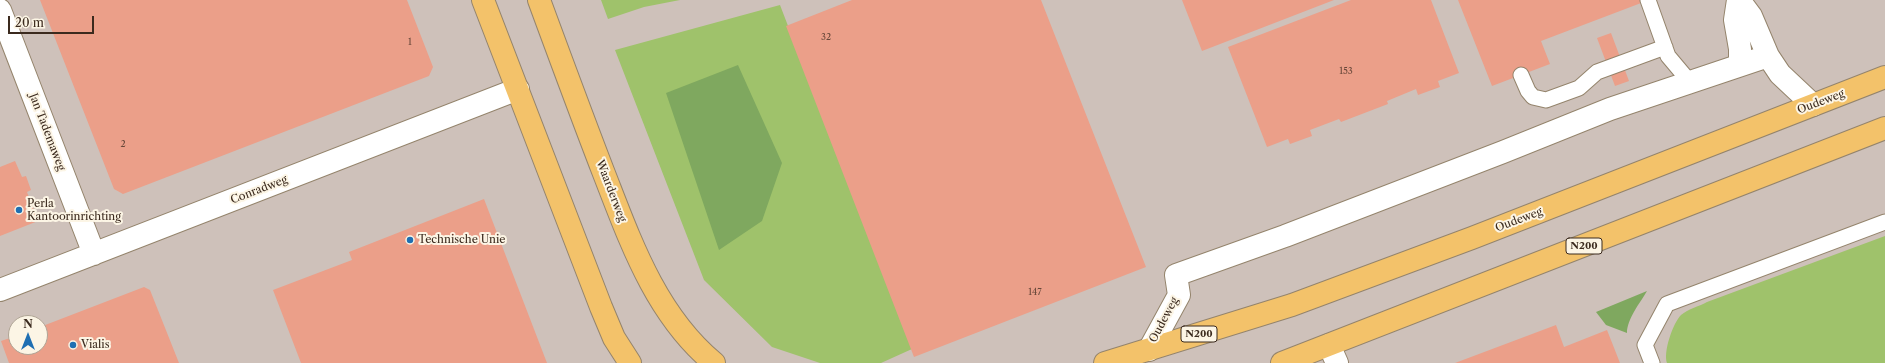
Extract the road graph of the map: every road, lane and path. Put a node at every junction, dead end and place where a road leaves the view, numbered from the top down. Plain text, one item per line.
1 (484, 0) edge
2 (539, 0) edge
3 (1648, 0) edge
4 (1738, 0) edge
5 (0, 10) edge
6 (1665, 47) junction
7 (1768, 56) junction
8 (1740, 65) junction
9 (1521, 75) dead end
10 (1885, 78) edge
11 (1689, 81) junction
12 (518, 89) junction
13 (1813, 105) junction
14 (1885, 128) edge
15 (1885, 222) edge
16 (94, 254) junction
17 (0, 290) edge
18 (1148, 350) junction
19 (1333, 354) edge
20 (630, 363) edge
21 (714, 363) edge
22 (1106, 363) edge
23 (1282, 363) edge
24 (1652, 363) edge

1 - 12 main road
2 - 21 main road, Waarderweg
3 - 6 lane
4 - 7 street
4 - 8 street
5 - 16 street, Jan Tademaweg
6 - 9 lane
6 - 11 lane
7 - 8 street, Oudeweg
7 - 13 street
8 - 11 street, Oudeweg
10 - 13 main road, Oudeweg / N200
11 - 18 street, Oudeweg
12 - 16 street, Conradweg
12 - 20 main road
13 - 18 main road, Oudeweg / N200
14 - 19 main road, N200
15 - 24 lane
16 - 17 street, Conradweg
18 - 22 main road, Oudeweg / N200
19 - 23 main road, N200

